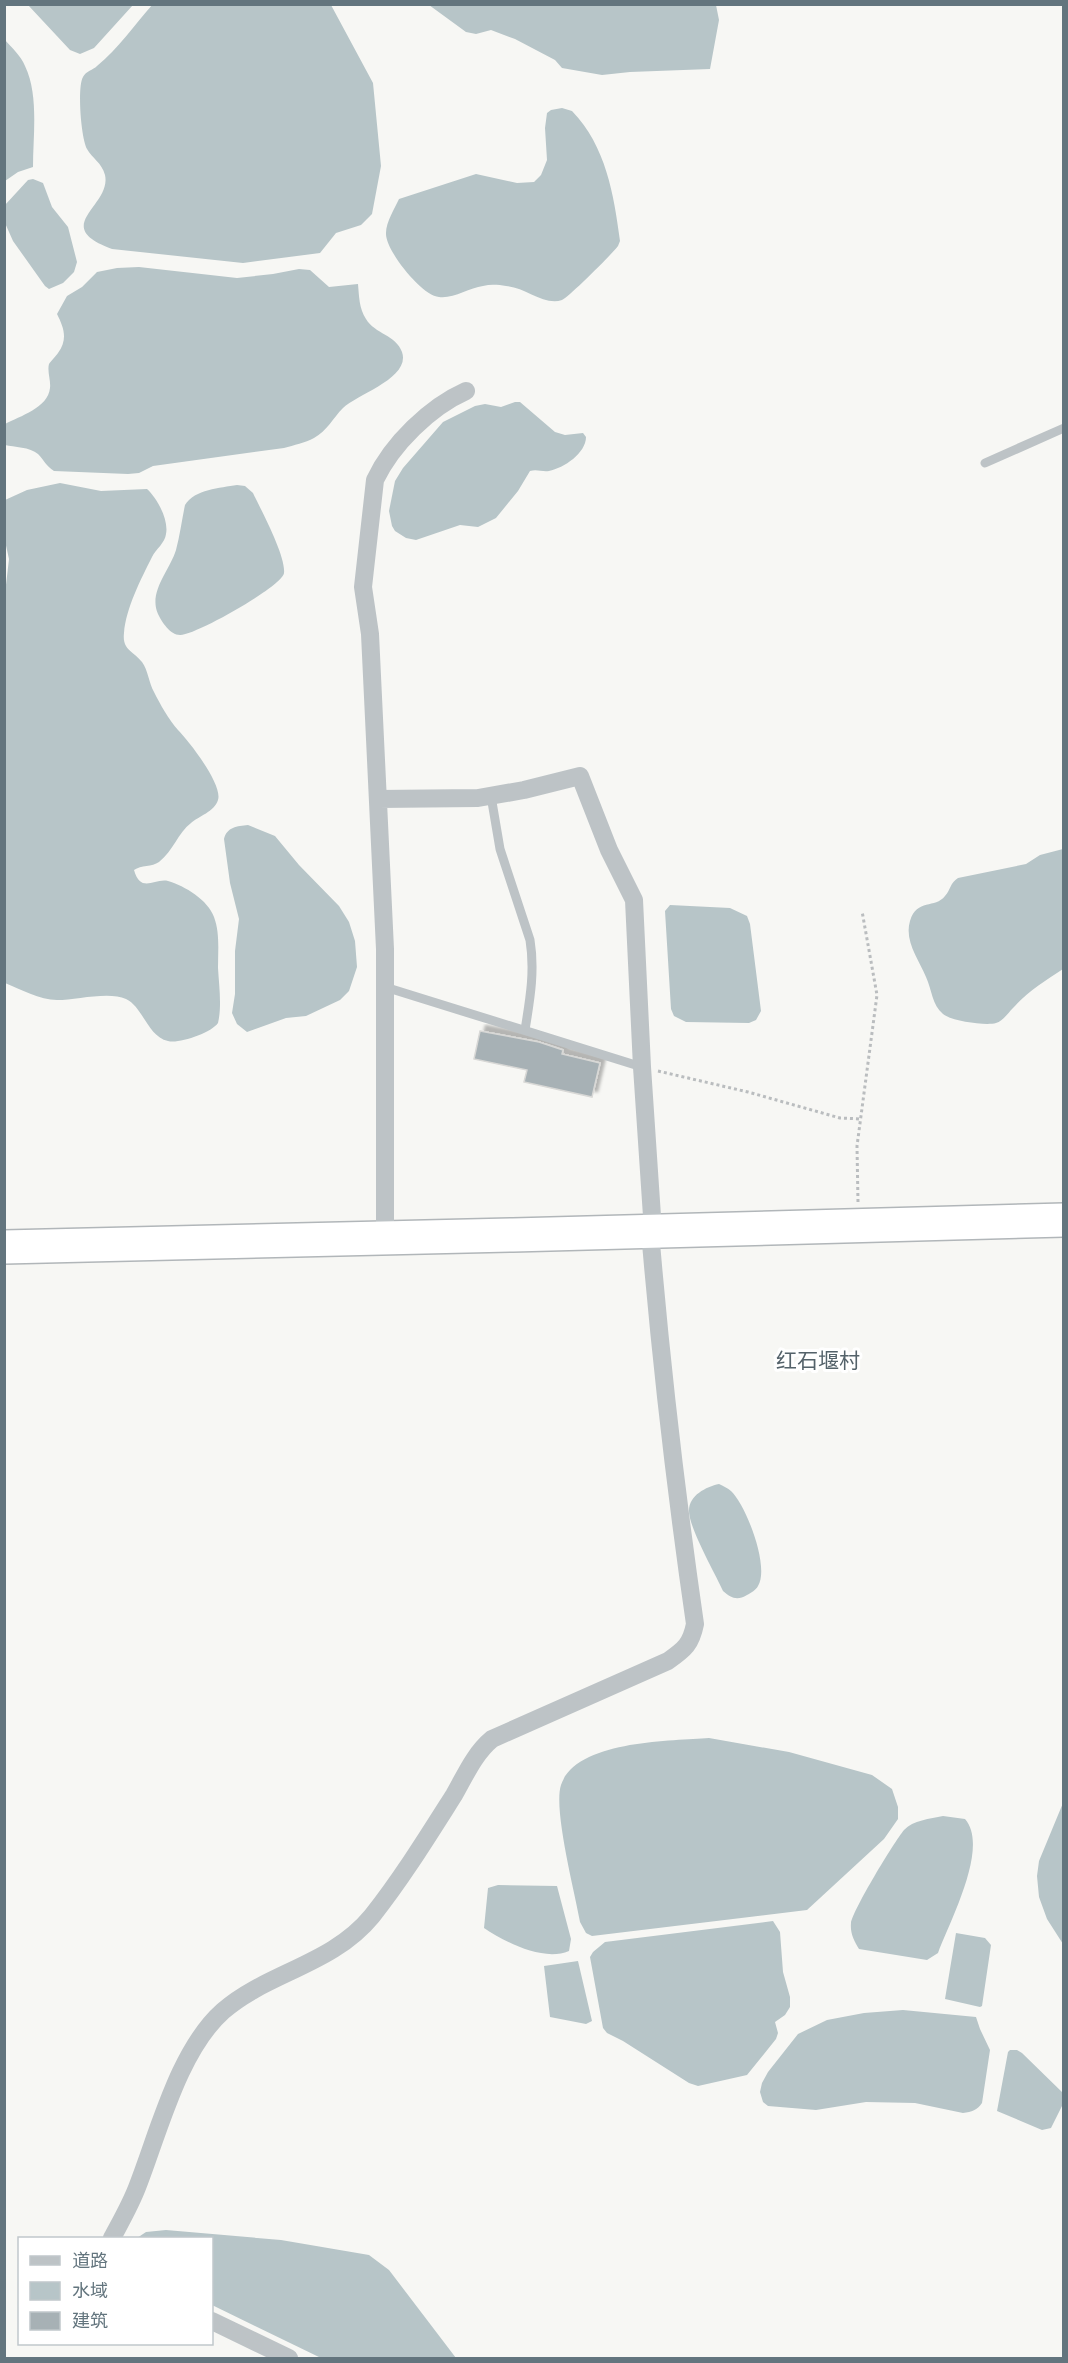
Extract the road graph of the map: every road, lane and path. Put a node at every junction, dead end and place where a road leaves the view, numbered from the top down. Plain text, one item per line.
1 (466, 391) dead end
2 (1064, 428) edge
3 (985, 463) dead end
4 (491, 796) junction
5 (378, 799) junction
6 (862, 911) dead end
7 (385, 987) junction
8 (525, 1030) junction
9 (642, 1066) junction
10 (861, 1119) junction
11 (1064, 1220) edge
12 (858, 1225) junction
13 (651, 1231) junction
14 (385, 1238) junction
15 (4, 1247) edge
16 (113, 2237) edge
17 (213, 2321) edge
18 (289, 2358) edge

1 - 5 street
2 - 3 lane
4 - 5 street
4 - 8 lane
4 - 9 street
5 - 7 street
6 - 10 path
7 - 8 lane
7 - 14 street
8 - 9 lane
9 - 10 path
9 - 13 street
10 - 12 path
11 - 12 highway
12 - 13 highway
13 - 14 highway
13 - 16 street
14 - 15 highway
17 - 18 street

